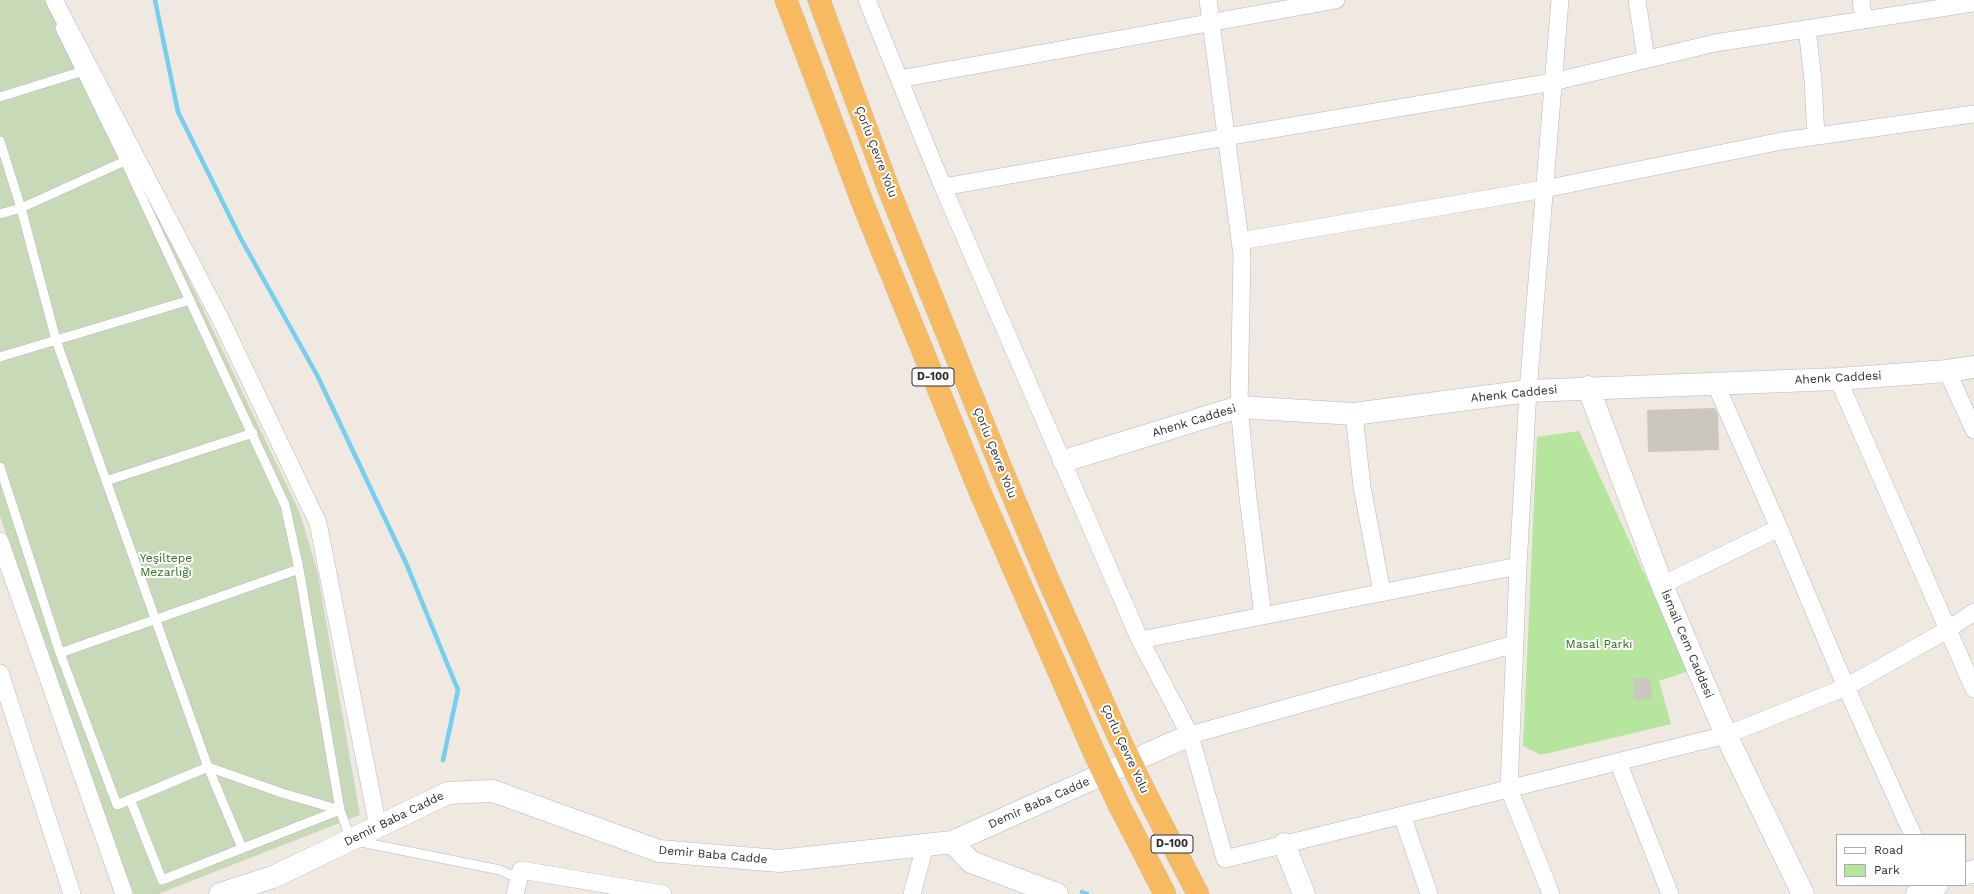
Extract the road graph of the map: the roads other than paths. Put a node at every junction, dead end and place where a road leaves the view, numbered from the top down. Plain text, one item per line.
1 (47, 0) edge
2 (54, 0) edge
3 (786, 0) edge
4 (819, 0) edge
5 (867, 0) edge
6 (1208, 0) edge
7 (1336, 0) edge
8 (1560, 0) edge
9 (1637, 0) edge
10 (1861, 0) edge
11 (1974, 3) edge
12 (1864, 20) junction
13 (1211, 22) junction
14 (1806, 29) junction
15 (1646, 60) junction
16 (80, 72) junction
17 (899, 79) junction
18 (1553, 82) junction
19 (0, 97) edge
20 (1974, 114) edge
21 (1816, 136) junction
22 (1226, 137) junction
23 (0, 141) edge
24 (125, 161) junction
25 (943, 187) junction
26 (1544, 189) junction
27 (21, 208) junction
28 (0, 214) edge
29 (1240, 241) junction
30 (190, 300) junction
31 (56, 340) junction
32 (0, 357) edge
33 (1974, 368) edge
34 (1947, 372) junction
35 (1838, 379) junction
36 (1715, 383) junction
37 (1588, 387) junction
38 (1528, 390) junction
39 (1239, 407) junction
40 (1354, 414) junction
41 (1974, 430) edge
42 (253, 433) junction
43 (1064, 461) junction
44 (0, 467) edge
45 (106, 481) junction
46 (1779, 528) junction
47 (0, 541) edge
48 (1518, 566) junction
49 (299, 569) junction
50 (1662, 585) junction
51 (1382, 592) junction
52 (1974, 612) edge
53 (1263, 616) junction
54 (156, 619) junction
55 (1947, 630) junction
56 (1140, 640) junction
57 (1515, 644) junction
58 (60, 653) junction
59 (0, 672) edge
60 (1846, 687) junction
61 (1974, 689) edge
62 (1190, 735) junction
63 (1726, 735) junction
64 (1618, 762) junction
65 (208, 767) junction
66 (1509, 789) junction
67 (130, 799) junction
68 (340, 810) junction
69 (1402, 815) junction
70 (378, 827) junction
71 (1913, 834) edge
72 (351, 840) junction
73 (952, 842) junction
74 (1284, 844) junction
75 (925, 846) junction
76 (242, 848) junction
77 (521, 870) junction
78 (1934, 886) edge
79 (72, 894) edge
80 (124, 894) edge
81 (220, 894) edge
82 (516, 894) edge
83 (663, 894) edge
84 (912, 894) edge
85 (1057, 894) edge
86 (1165, 894) edge
87 (1198, 894) edge
88 (1304, 894) edge
89 (1429, 894) edge
90 (1551, 894) edge
91 (1670, 894) edge
92 (1803, 894) edge
93 (1918, 894) edge

1 - 16 lane
2 - 70 street
3 - 86 highway, D-100, bridge
4 - 87 highway, Çorlu Çevre Yolu / D-100, bridge
5 - 17 street
6 - 13 street
7 - 13 street
8 - 18 street
9 - 15 street
10 - 12 street
11 - 12 street
12 - 14 street
13 - 17 street
13 - 22 street
14 - 15 street
14 - 21 street
15 - 18 street
16 - 19 lane
16 - 24 lane
17 - 25 street
18 - 22 street
18 - 26 street
20 - 21 street
21 - 26 street
22 - 25 street
22 - 29 street
23 - 27 lane
24 - 27 lane
24 - 30 lane
25 - 43 street
26 - 29 street
26 - 38 street
27 - 28 lane
27 - 31 lane
29 - 39 street
30 - 31 lane
30 - 42 lane
31 - 32 lane
31 - 45 lane
33 - 34 street, Ahenk Caddesi
34 - 35 street, Ahenk Caddesi
34 - 41 street
35 - 36 street, Ahenk Caddesi
35 - 55 street
36 - 37 street, Ahenk Caddesi
36 - 46 street
37 - 38 street, Ahenk Caddesi
37 - 50 street, İsmail Cem Caddesi
38 - 40 street, Ahenk Caddesi
38 - 48 street
39 - 40 street, Ahenk Caddesi
39 - 43 street, Ahenk Caddesi
39 - 53 street
40 - 51 street
42 - 45 lane
42 - 49 lane
43 - 56 street
44 - 58 lane
45 - 54 lane
46 - 50 street
46 - 60 street
47 - 80 street
48 - 51 street
48 - 57 street
49 - 54 lane
49 - 68 lane
50 - 63 street, İsmail Cem Caddesi
51 - 53 street
52 - 55 street
53 - 56 street
54 - 58 lane
54 - 65 lane
55 - 60 street
55 - 61 street
56 - 62 street
57 - 62 street
57 - 66 street
58 - 67 lane
59 - 79 street
60 - 63 street
60 - 71 street
62 - 73 street, Demir Baba Cadde
62 - 74 street
63 - 64 street
63 - 92 street, İsmail Cem Caddesi
64 - 66 street
64 - 91 street
65 - 67 lane
65 - 68 lane
65 - 76 lane
66 - 69 street
66 - 90 street
67 - 76 lane
68 - 72 lane
68 - 76 lane
69 - 74 street
69 - 89 street
70 - 72 street, Demir Baba Cadde
70 - 75 street, Demir Baba Cadde
72 - 77 lane
72 - 81 street, Demir Baba Cadde
73 - 75 street, Demir Baba Cadde
73 - 85 street
74 - 88 street
75 - 84 street
77 - 82 street
77 - 83 street
78 - 93 street

